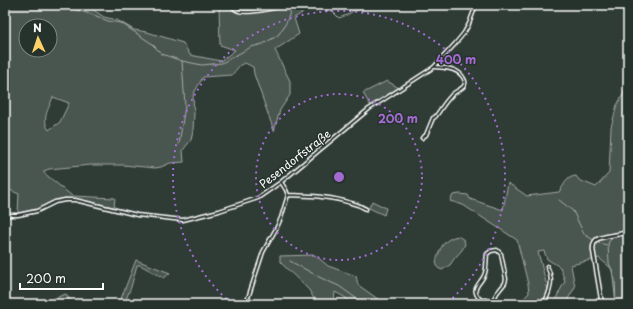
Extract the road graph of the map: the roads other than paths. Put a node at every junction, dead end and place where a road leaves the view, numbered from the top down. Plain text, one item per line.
1 (231, 5) edge
2 (286, 5) edge
3 (349, 5) edge
4 (354, 5) edge
5 (476, 5) edge
6 (434, 66) junction
7 (422, 134) dead end
8 (426, 135) junction
9 (422, 138) dead end
10 (281, 182) junction
11 (628, 194) edge
12 (288, 195) junction
13 (628, 206) edge
14 (366, 208) dead end
15 (5, 215) edge
16 (628, 232) edge
17 (547, 266) dead end
18 (481, 300) junction
19 (492, 302) junction
20 (246, 304) edge
21 (479, 304) edge
22 (495, 304) edge
23 (544, 304) edge
24 (602, 304) edge

1 - 2 street
3 - 4 street
5 - 6 street, Pesendorfstraße
6 - 8 street
6 - 10 street, Pesendorfstraße
7 - 8 street
8 - 9 street
10 - 12 street
10 - 15 street, Pesendorfstraße
11 - 13 street
12 - 14 street
12 - 20 street
16 - 24 street
17 - 23 street
18 - 19 street
18 - 19 street
18 - 21 street
19 - 22 street

